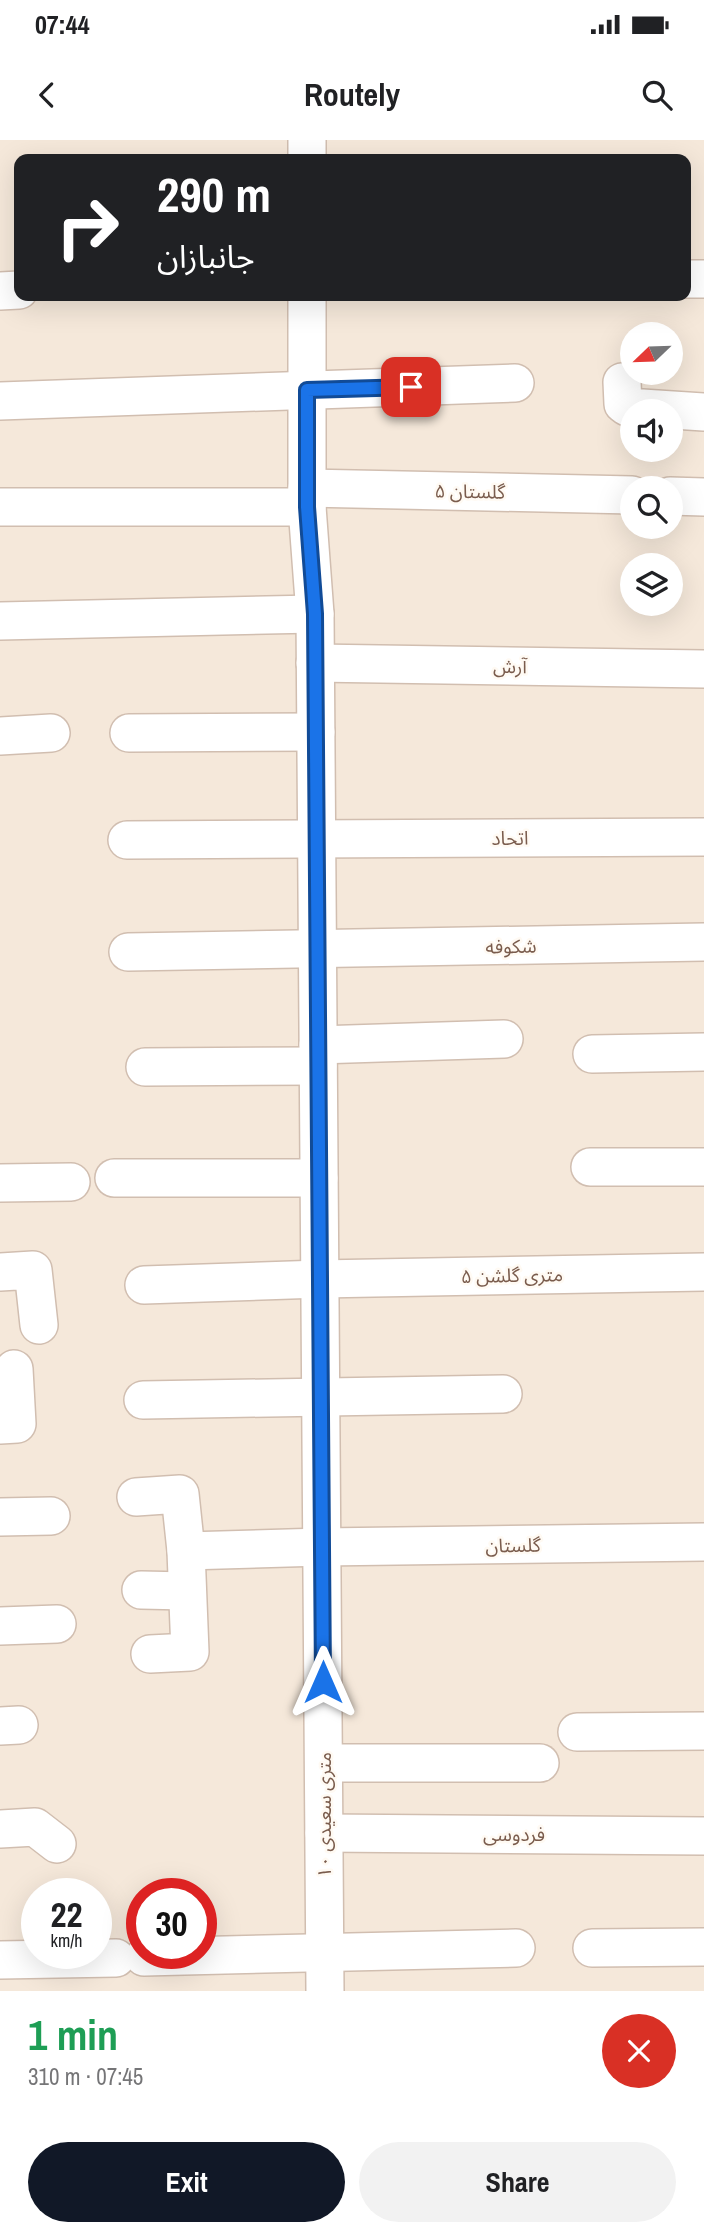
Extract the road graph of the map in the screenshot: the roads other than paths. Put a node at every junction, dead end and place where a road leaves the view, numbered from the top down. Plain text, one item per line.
1 (307, 301) edge
2 (515, 383) dead end
3 (622, 385) edge
4 (307, 390) junction
5 (0, 401) edge
6 (704, 412) edge
7 (620, 495) edge
8 (683, 496) edge
9 (704, 496) edge
10 (307, 497) junction
11 (0, 507) edge
12 (315, 614) junction
13 (0, 621) edge
14 (315, 663) junction
15 (704, 669) edge
16 (51, 733) dead end
17 (129, 733) dead end
18 (316, 733) junction
19 (0, 736) edge
20 (704, 836) edge
21 (317, 839) junction
22 (127, 840) dead end
23 (704, 942) edge
24 (318, 950) junction
25 (128, 952) dead end
26 (504, 1039) dead end
27 (704, 1052) edge
28 (592, 1054) dead end
29 (318, 1056) junction
30 (145, 1068) dead end
31 (590, 1167) dead end
32 (704, 1167) edge
33 (114, 1178) dead end
34 (319, 1178) junction
35 (71, 1182) dead end
36 (0, 1183) edge
37 (17, 1271) edge
38 (704, 1272) edge
39 (320, 1279) junction
40 (144, 1285) dead end
41 (40, 1325) dead end
42 (13, 1369) dead end
43 (503, 1394) dead end
44 (321, 1397) junction
45 (143, 1400) dead end
46 (8, 1424) edge
47 (136, 1497) dead end
48 (51, 1516) dead end
49 (0, 1517) edge
50 (704, 1542) edge
51 (322, 1546) junction
52 (186, 1551) junction
53 (141, 1590) dead end
54 (187, 1591) junction
55 (57, 1624) dead end
56 (0, 1626) edge
57 (150, 1654) dead end
58 (704, 1731) edge
59 (577, 1732) dead end
60 (324, 1763) junction
61 (540, 1763) dead end
62 (0, 1829) edge
63 (324, 1833) junction
64 (704, 1836) edge
65 (57, 1844) dead end
66 (704, 1947) edge
67 (516, 1948) dead end
68 (592, 1948) dead end
69 (325, 1951) junction
70 (0, 1960) edge
71 (325, 1991) edge

1 - 4 street, ۱۰ متری سعیدی
2 - 4 street
3 - 6 street
4 - 5 street
4 - 10 street, ۱۰ متری سعیدی
7 - 10 street, گلستان ۵
8 - 9 street
10 - 11 street, گلستان ۵
10 - 12 street, ۱۰ متری سعیدی
12 - 13 street
12 - 14 street, ۱۰ متری سعیدی
14 - 15 street, آرش
14 - 18 street, ۱۰ متری سعیدی
16 - 19 street
17 - 18 street
18 - 21 street, ۱۰ متری سعیدی
20 - 21 street, اتحاد
21 - 22 street, اتحاد
21 - 24 street, ۱۰ متری سعیدی
23 - 24 street, شکوفه
24 - 25 street, شکوفه
24 - 29 street, ۱۰ متری سعیدی
26 - 29 street
27 - 28 street
29 - 30 street
29 - 34 street, ۱۰ متری سعیدی
31 - 32 street
33 - 34 street
34 - 39 street, ۱۰ متری سعیدی
35 - 36 street
37 - 41 street
38 - 39 street, ۵ متری گلشن
39 - 40 street, ۵ متری گلشن
39 - 44 street, ۱۰ متری سعیدی
42 - 46 street
43 - 44 street
44 - 45 street
44 - 51 street, ۱۰ متری سعیدی
47 - 52 street
48 - 49 street
50 - 51 street, گلستان
51 - 52 street, گلستان
51 - 60 street, ۱۰ متری سعیدی
52 - 54 street
53 - 54 street
54 - 57 street
55 - 56 street
58 - 59 street
60 - 61 street
60 - 63 street, ۱۰ متری سعیدی
62 - 65 street
63 - 64 street, فردوسی
63 - 69 street, ۱۰ متری سعیدی
66 - 68 street
67 - 69 street
69 - 70 street
69 - 71 street, ۱۰ متری سعیدی

